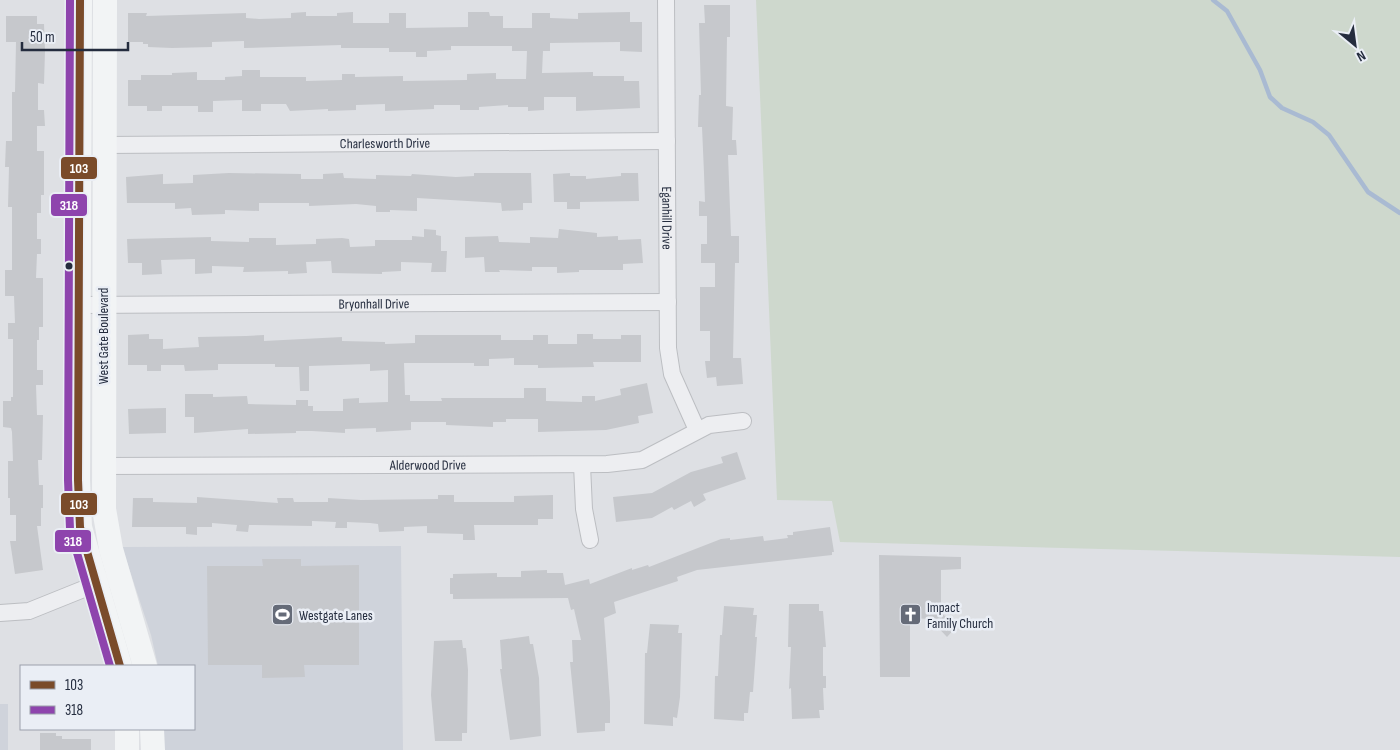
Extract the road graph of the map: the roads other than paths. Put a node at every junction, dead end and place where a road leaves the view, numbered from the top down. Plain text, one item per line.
1 (80, 0) edge
2 (105, 0) edge
3 (666, 0) edge
4 (667, 141) junction
5 (104, 145) junction
6 (668, 302) junction
7 (79, 305) junction
8 (103, 305) junction
9 (743, 421) dead end
10 (697, 430) junction
11 (582, 465) junction
12 (103, 466) junction
13 (590, 540) dead end
14 (118, 577) junction
15 (95, 583) junction
16 (0, 613) edge
17 (120, 665) edge
18 (145, 665) edge
19 (127, 730) edge
20 (152, 730) edge
21 (127, 750) edge
22 (152, 750) edge

1 - 7 main road, West Gate Boulevard
2 - 5 main road, West Gate Boulevard
3 - 4 street, Eganhill Drive
4 - 5 street, Charlesworth Drive
4 - 6 street, Eganhill Drive
5 - 8 main road, West Gate Boulevard
6 - 8 street, Bryonhall Drive
6 - 10 street, Eganhill Drive
7 - 8 street, Bryonhall Drive
7 - 15 main road, West Gate Boulevard
8 - 12 main road, West Gate Boulevard
9 - 10 street, Alderwood Drive
10 - 11 street, Alderwood Drive
11 - 12 street, Alderwood Drive
11 - 13 street
12 - 14 main road, West Gate Boulevard
14 - 15 street
14 - 18 main road, West Gate Boulevard
15 - 16 street
15 - 17 main road, West Gate Boulevard
19 - 21 main road
20 - 22 main road

